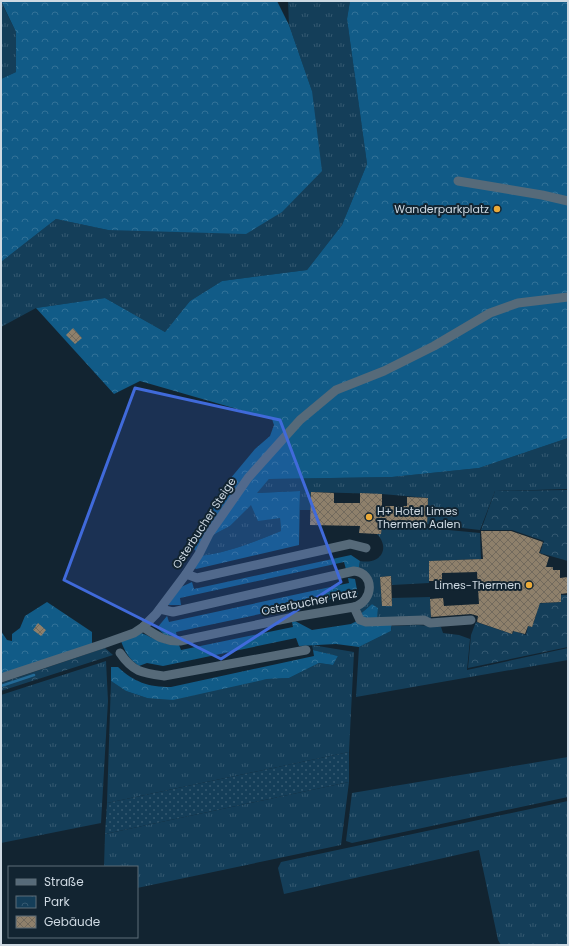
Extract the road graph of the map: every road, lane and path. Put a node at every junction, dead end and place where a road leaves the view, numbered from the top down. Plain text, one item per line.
1 (458, 181) dead end
2 (568, 201) edge
3 (568, 297) edge
4 (366, 548) dead end
5 (186, 574) junction
6 (354, 607) junction
7 (160, 609) junction
8 (471, 620) dead end
9 (143, 627) junction
10 (306, 650) dead end
11 (120, 653) dead end
12 (1, 678) edge

1 - 2 street
3 - 5 street, Osterbucher Steige
4 - 5 street
5 - 7 street, Osterbucher Steige
6 - 7 street, Osterbucher Platz
6 - 8 street
6 - 9 street, Osterbucher Platz
7 - 9 street, Osterbucher Steige
9 - 12 street, Osterbucher Steige
10 - 11 street

